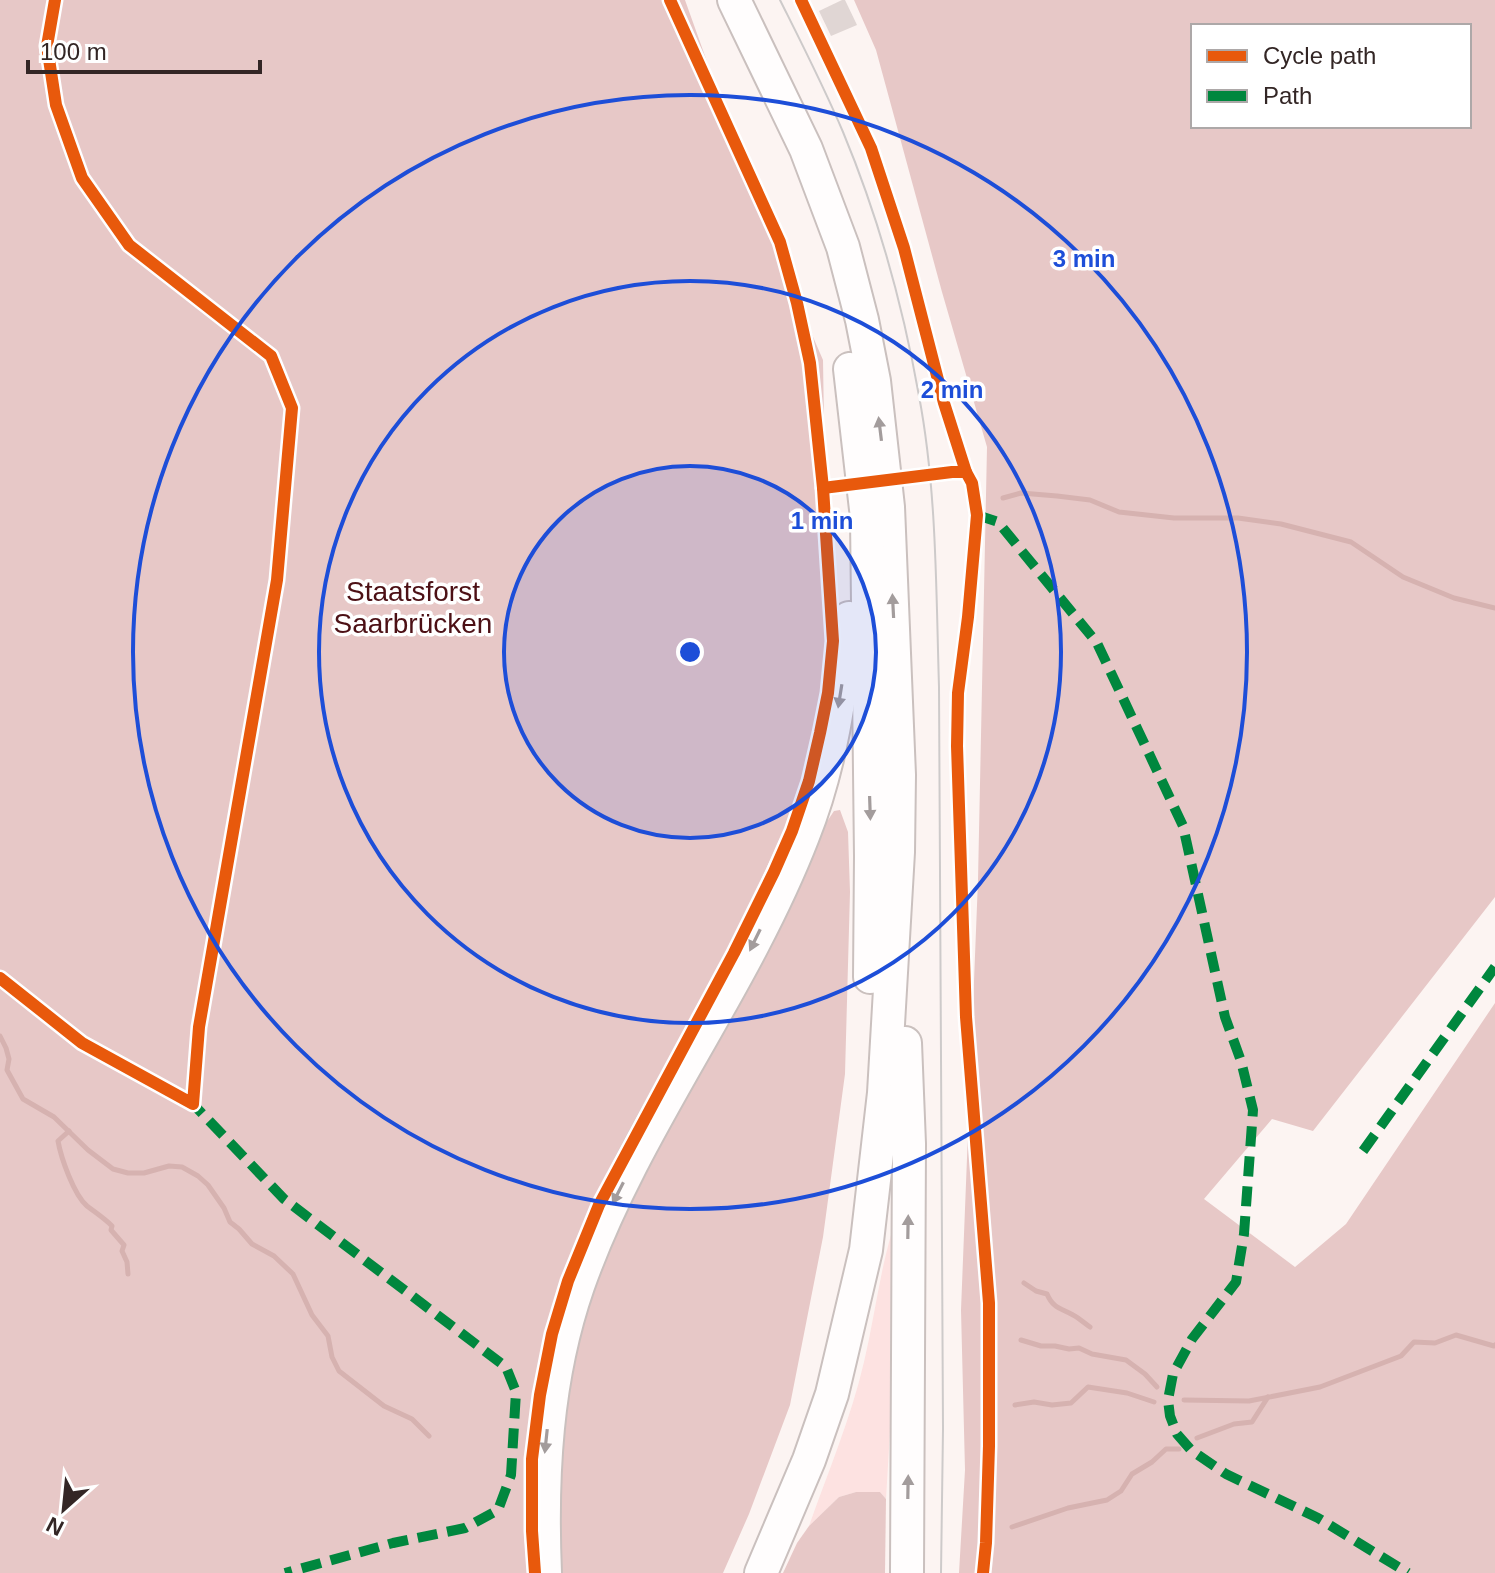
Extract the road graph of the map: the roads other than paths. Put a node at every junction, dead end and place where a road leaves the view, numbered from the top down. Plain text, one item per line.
1 (714, 0) edge
2 (734, 0) edge
3 (801, 0) edge
4 (859, 451) junction
5 (952, 472) dead end
6 (966, 472) junction
7 (898, 852) junction
8 (545, 1573) edge
9 (741, 1573) edge
10 (761, 1573) edge
11 (907, 1573) edge
12 (983, 1573) edge

1 - 4 highway
7 -> 2 highway
3 - 6 lane
4 -> 8 highway
4 -> 9 highway
5 - 6 lane
6 - 12 lane
7 - 10 highway
11 -> 7 highway

